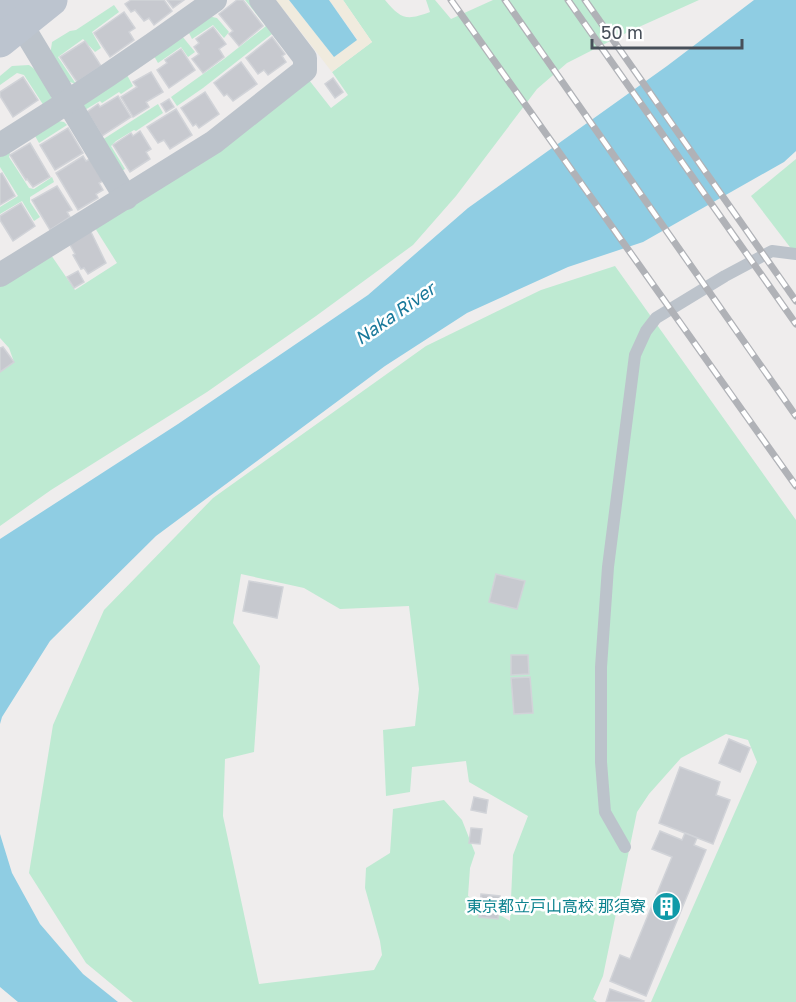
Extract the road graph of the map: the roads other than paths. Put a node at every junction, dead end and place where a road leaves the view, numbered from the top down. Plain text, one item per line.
1 (51, 0) edge
2 (215, 0) edge
3 (261, 0) edge
4 (9, 22) edge
5 (68, 103) junction
6 (0, 145) edge
7 (126, 198) junction
8 (796, 254) edge
9 (0, 275) edge
10 (625, 847) dead end

1 - 4 street
2 - 5 street
3 - 7 street
4 - 5 street
5 - 6 street
5 - 7 street
7 - 9 street
8 - 10 lane

